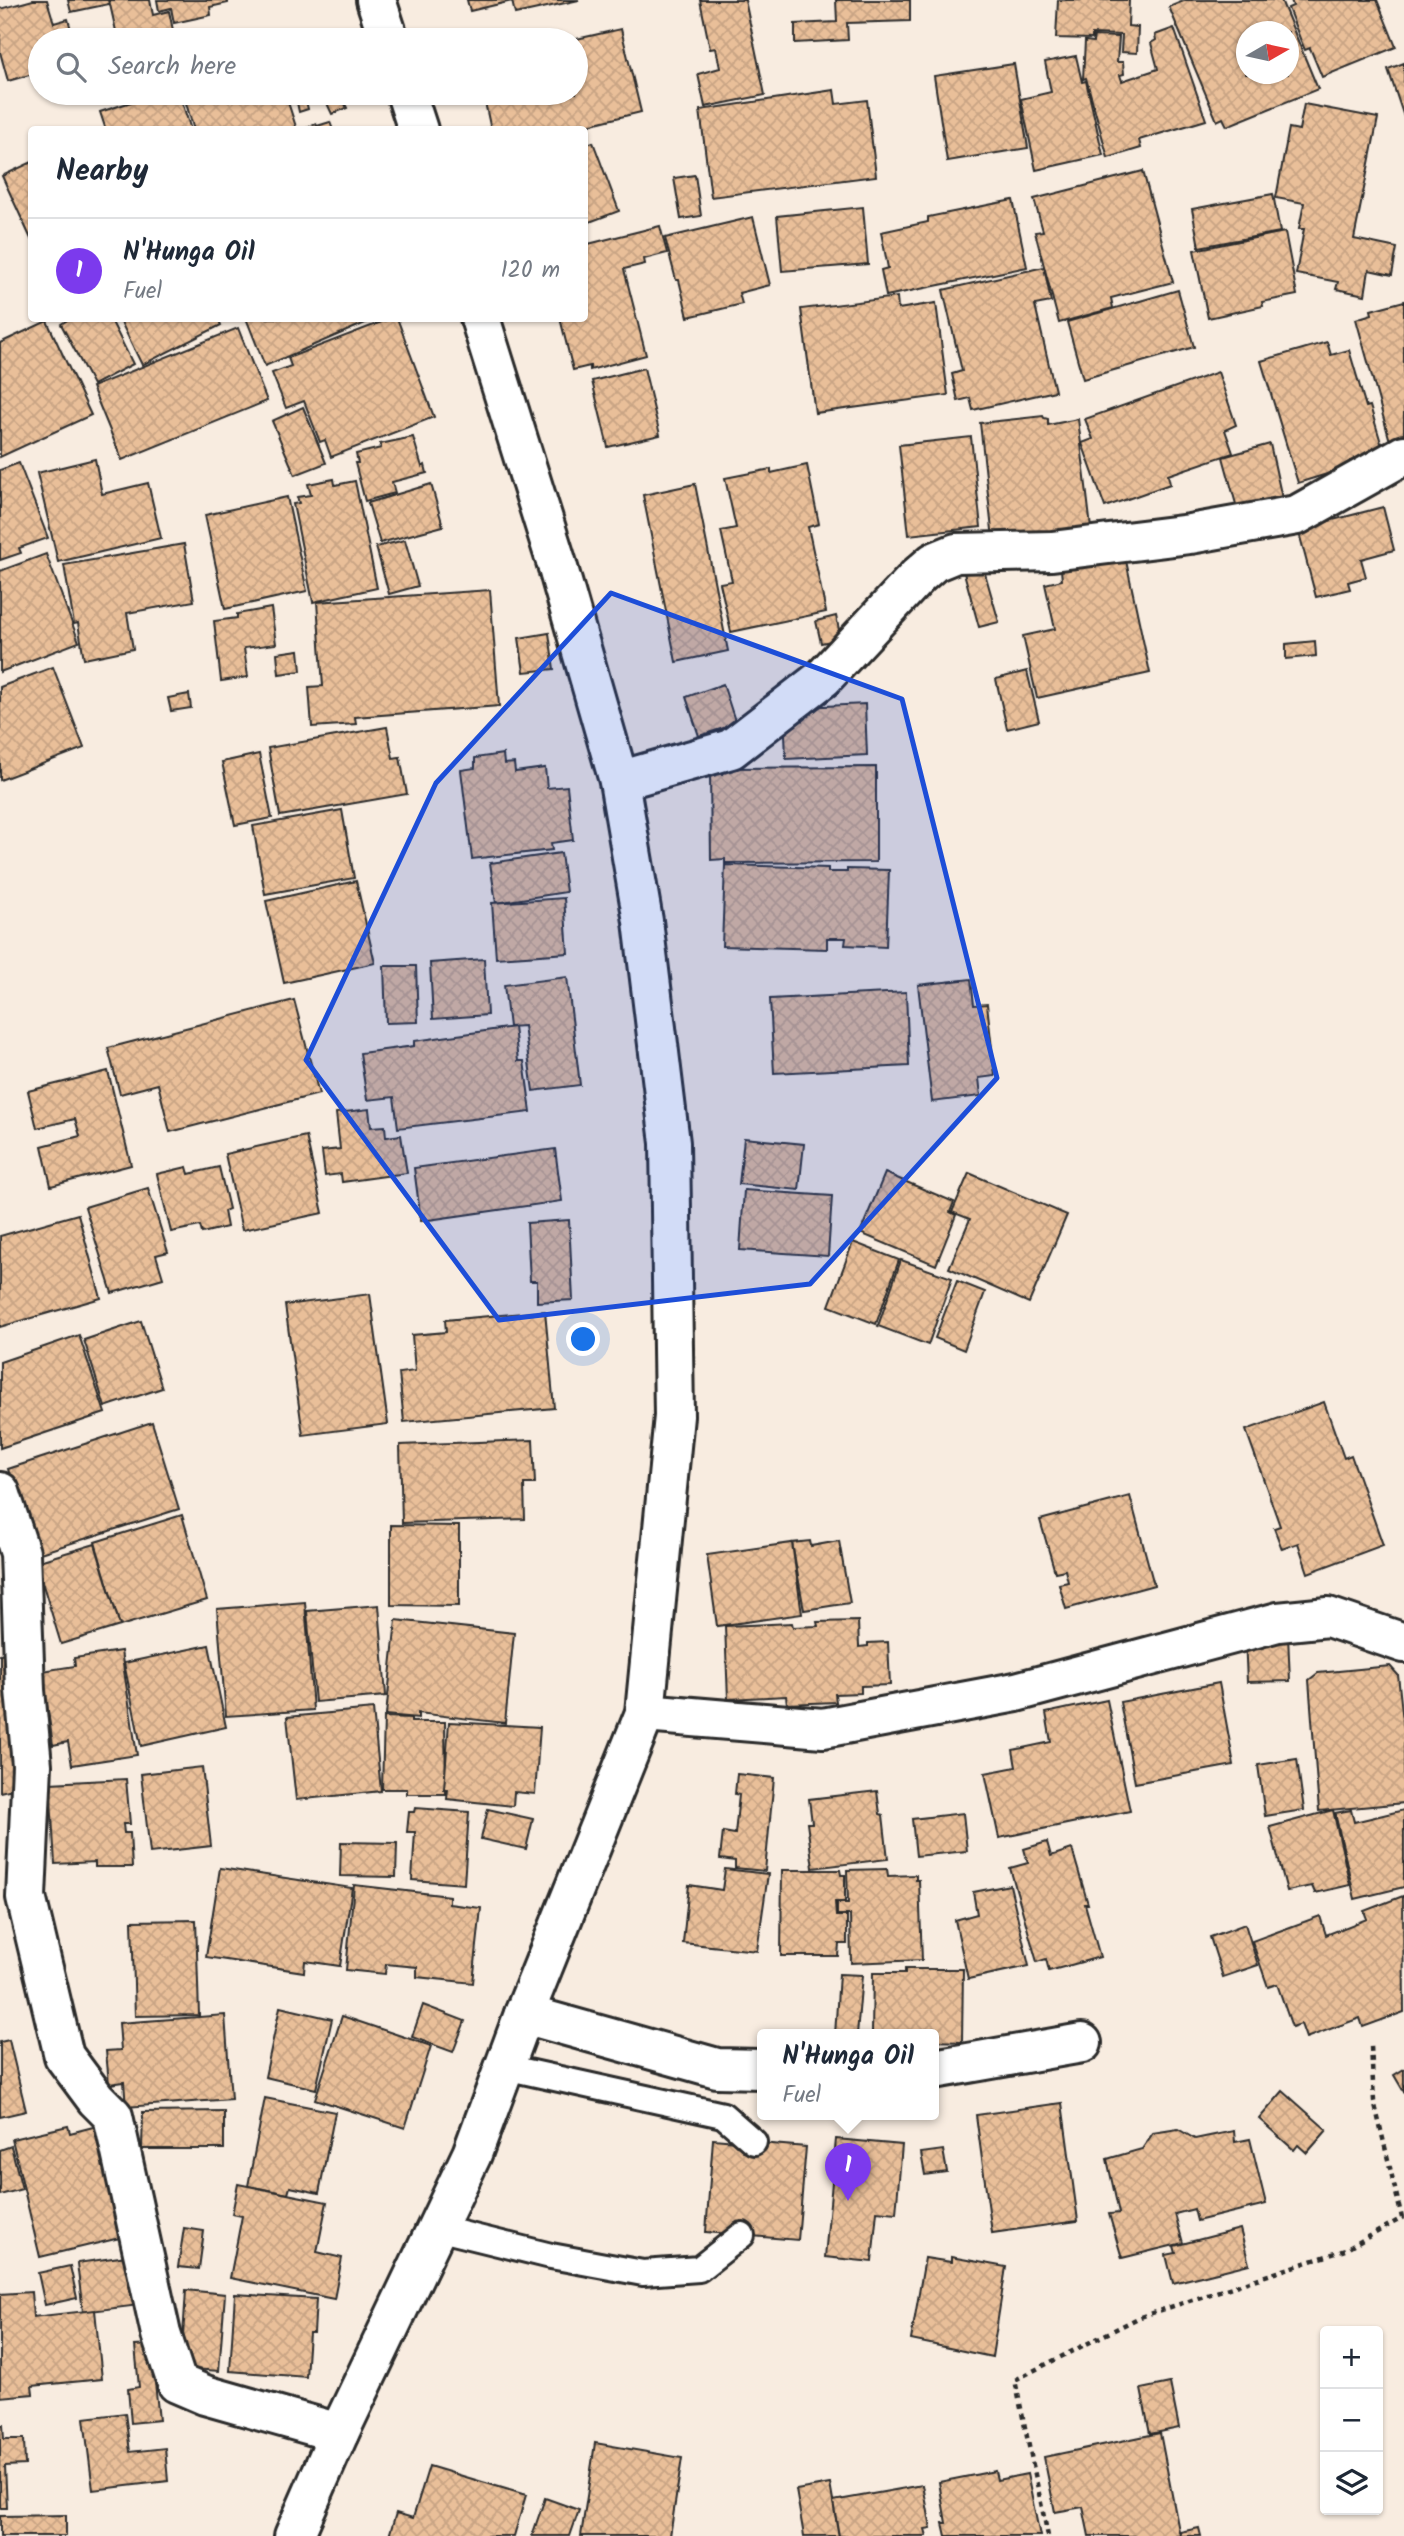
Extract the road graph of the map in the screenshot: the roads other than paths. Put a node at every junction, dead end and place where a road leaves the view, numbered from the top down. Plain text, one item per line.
1 (376, 0) edge
2 (385, 28) edge
3 (410, 105) edge
4 (417, 126) edge
5 (481, 322) edge
6 (1404, 455) edge
7 (619, 781) junction
8 (0, 1492) edge
9 (1404, 1643) edge
10 (645, 1713) junction
11 (524, 2014) junction
12 (1082, 2043) dead end
13 (505, 2067) junction
14 (939, 2068) edge
15 (757, 2069) edge
16 (754, 2143) dead end
17 (437, 2228) junction
18 (743, 2235) dead end
19 (339, 2433) junction
20 (294, 2536) edge

1 - 2 street
3 - 4 street
5 - 7 street
6 - 7 street
7 - 10 street
8 - 19 street
9 - 10 street
10 - 11 street
11 - 13 street
11 - 15 street
12 - 14 street
13 - 16 lane
13 - 17 street
17 - 18 lane
17 - 19 street
19 - 20 street

